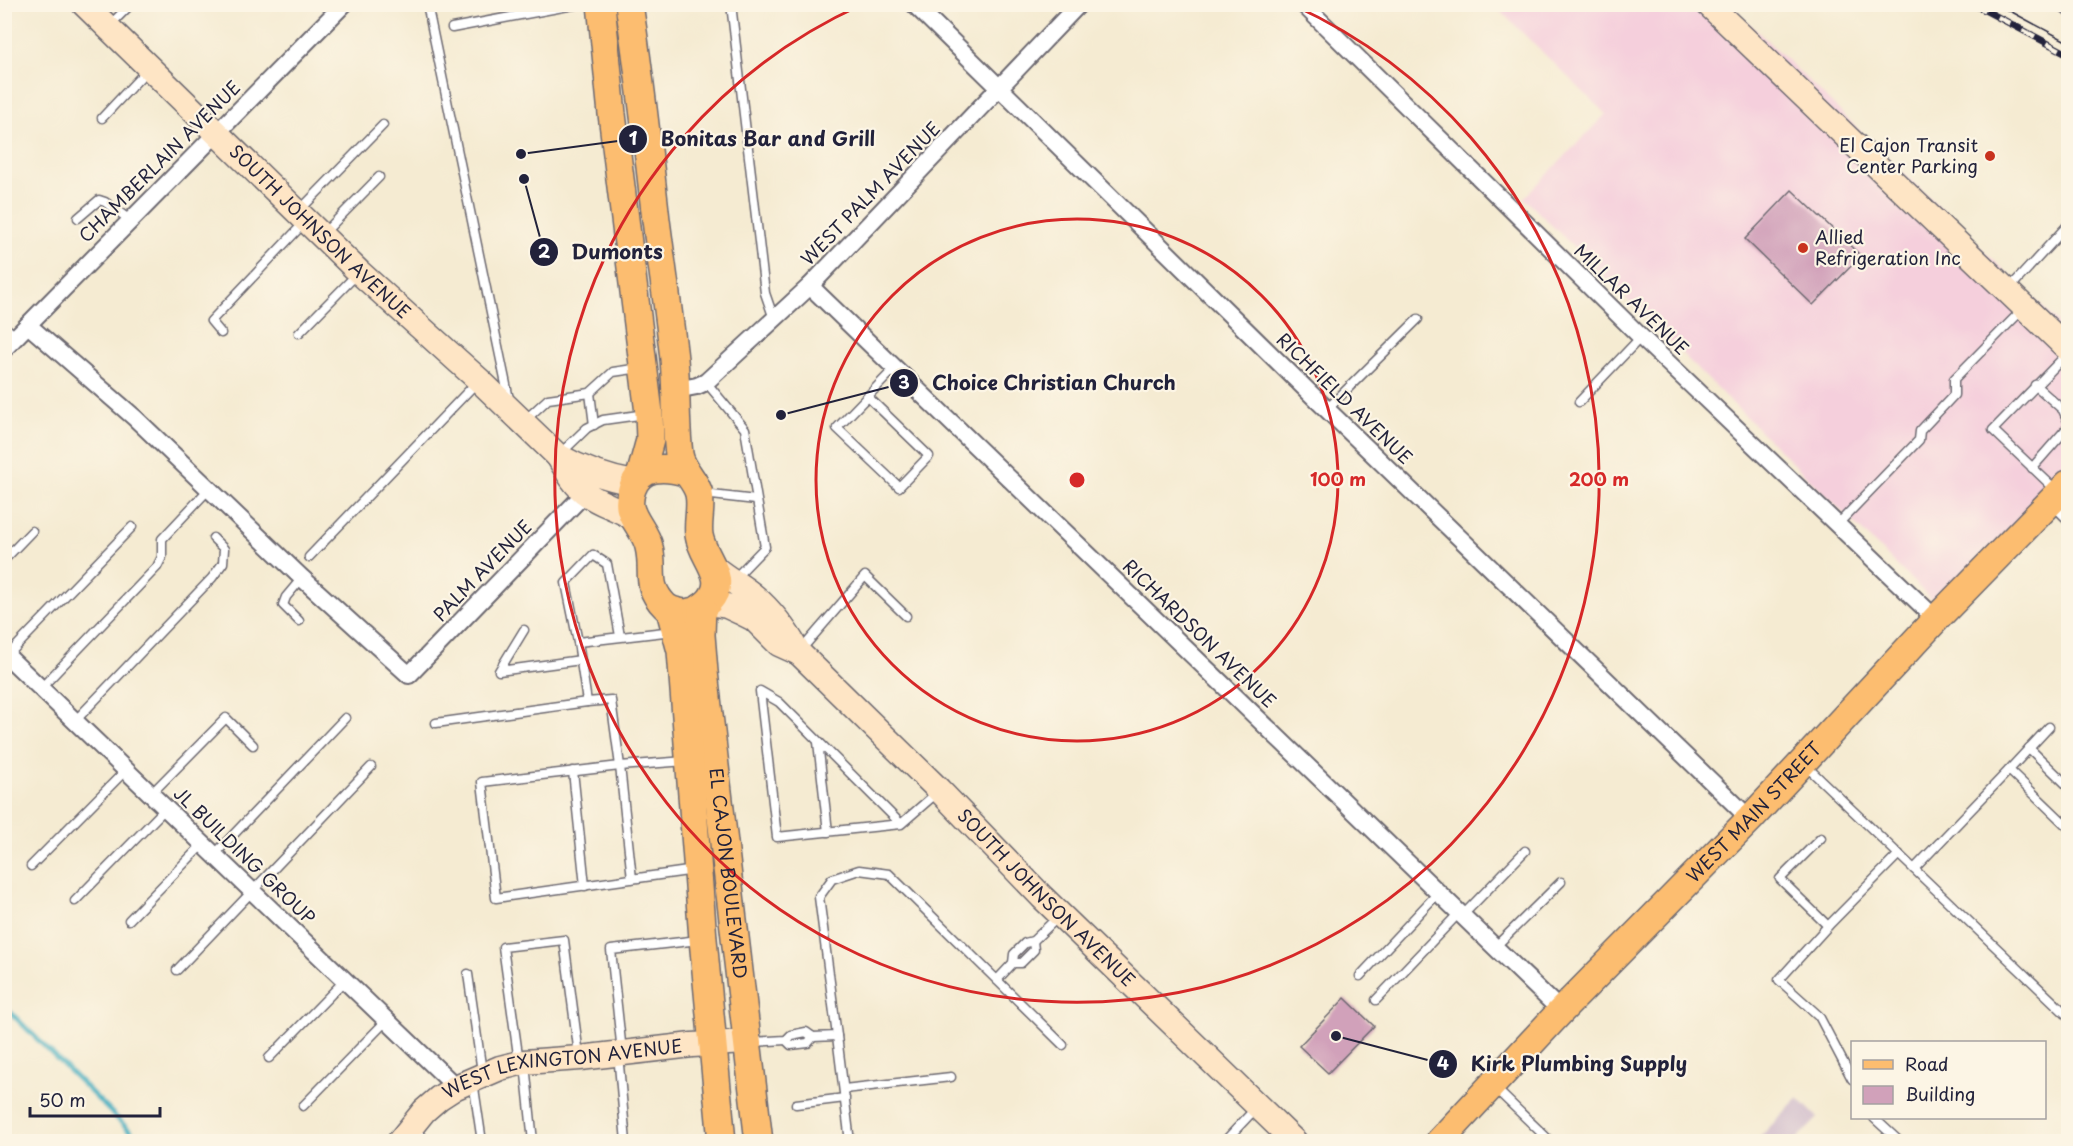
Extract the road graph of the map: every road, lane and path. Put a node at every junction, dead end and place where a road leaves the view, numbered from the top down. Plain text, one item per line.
1 (84, 4) edge
2 (131, 4) edge
3 (344, 4) edge
4 (427, 4) edge
5 (579, 4) edge
6 (601, 4) edge
7 (629, 4) edge
8 (731, 4) edge
9 (914, 4) edge
10 (1080, 4) edge
11 (1303, 4) edge
12 (1708, 4) edge
13 (2058, 4) edge
14 (2068, 12) edge
15 (108, 27) junction
16 (453, 28) dead end
17 (150, 68) junction
18 (1000, 89) junction
19 (102, 118) dead end
20 (383, 125) dead end
21 (216, 132) junction
22 (379, 177) dead end
23 (78, 219) dead end
24 (130, 220) junction
25 (309, 223) junction
26 (2068, 225) edge
27 (359, 272) junction
28 (810, 286) junction
29 (2008, 290) junction
30 (2026, 306) junction
31 (1418, 319) dead end
32 (774, 320) junction
33 (221, 333) dead end
34 (299, 333) dead end
35 (13, 334) edge
36 (1641, 338) junction
37 (2068, 351) edge
38 (643, 368) junction
39 (895, 368) junction
40 (479, 380) junction
41 (706, 382) junction
42 (2036, 385) junction
43 (676, 390) junction
44 (590, 393) junction
45 (867, 396) junction
46 (1580, 402) dead end
47 (1327, 409) junction
48 (649, 413) junction
49 (517, 417) junction
50 (2068, 421) edge
51 (594, 425) junction
52 (2068, 427) edge
53 (558, 456) junction
54 (2032, 468) junction
55 (638, 478) junction
56 (692, 483) junction
57 (209, 489) junction
58 (585, 494) junction
59 (756, 500) junction
60 (2062, 500) edge
61 (634, 519) junction
62 (1837, 525) junction
63 (132, 527) dead end
64 (32, 531) dead end
65 (213, 537) dead end
66 (309, 557) dead end
67 (4, 560) edge
68 (723, 575) junction
69 (302, 578) junction
70 (705, 605) junction
71 (906, 616) dead end
72 (1936, 619) junction
73 (673, 620) junction
74 (299, 621) dead end
75 (524, 630) dead end
76 (620, 636) junction
77 (578, 642) junction
78 (799, 653) junction
79 (6, 655) edge
80 (581, 660) junction
81 (41, 688) junction
82 (587, 702) junction
83 (345, 718) dead end
84 (75, 721) junction
85 (436, 723) dead end
86 (2049, 727) dead end
87 (818, 741) junction
88 (253, 745) dead end
89 (2029, 748) junction
90 (689, 761) junction
91 (1803, 762) junction
92 (620, 766) junction
93 (371, 767) dead end
94 (126, 770) junction
95 (2009, 770) junction
96 (573, 771) junction
97 (2068, 786) edge
98 (939, 790) junction
99 (151, 794) junction
100 (166, 808) junction
101 (1750, 819) junction
102 (901, 824) junction
103 (2068, 827) edge
104 (828, 832) junction
105 (1821, 838) dead end
106 (208, 849) junction
107 (1525, 851) dead end
108 (1899, 854) junction
109 (32, 866) dead end
110 (1914, 869) junction
111 (698, 870) junction
112 (632, 879) junction
113 (1561, 882) dead end
114 (585, 886) junction
115 (252, 891) junction
116 (1438, 893) junction
117 (75, 901) dead end
118 (1461, 914) junction
119 (1060, 915) junction
120 (129, 920) dead end
121 (1828, 926) junction
122 (703, 939) junction
123 (1495, 947) junction
124 (177, 970) dead end
125 (468, 974) dead end
126 (1360, 976) dead end
127 (345, 980) junction
128 (997, 980) junction
129 (1376, 1000) dead end
130 (1561, 1011) junction
131 (2068, 1016) edge
132 (387, 1020) junction
133 (837, 1036) junction
134 (747, 1042) junction
135 (714, 1045) junction
136 (1063, 1045) dead end
137 (620, 1054) junction
138 (269, 1058) dead end
139 (580, 1058) junction
140 (522, 1062) junction
141 (1851, 1076) edge
142 (951, 1077) dead end
143 (471, 1081) junction
144 (1492, 1085) junction
145 (844, 1093) junction
146 (796, 1104) dead end
147 (303, 1106) dead end
148 (1258, 1106) junction
149 (1875, 1119) edge
150 (412, 1136) edge
151 (482, 1142) edge
152 (533, 1142) edge
153 (626, 1142) edge
154 (722, 1142) edge
155 (759, 1142) edge
156 (850, 1142) edge
157 (1224, 1142) edge
158 (1295, 1142) edge
159 (1439, 1142) edge
160 (1551, 1142) edge
161 (1900, 1142) edge

1 - 15 main road, SOUTH JOHNSON AVENUE
2 - 15 lane
3 - 21 street, CHAMBERLAIN AVENUE
4 - 49 lane
5 - 16 lane
6 - 38 main road
7 - 43 main road
8 - 32 lane
9 - 18 street, RICHFIELD AVENUE
10 - 18 street, WEST PALM AVENUE
11 - 36 street, MILLAR AVENUE
12 - 29 main road
13 - 14 lane
15 - 17 main road, SOUTH JOHNSON AVENUE
17 - 19 lane
17 - 21 main road, SOUTH JOHNSON AVENUE
18 - 28 street, WEST PALM AVENUE
18 - 47 street, RICHFIELD AVENUE
20 - 25 lane
21 - 24 street, CHAMBERLAIN AVENUE
21 - 25 main road, SOUTH JOHNSON AVENUE
22 - 25 lane
23 - 24 lane
24 - 35 street, CHAMBERLAIN AVENUE
25 - 27 main road, SOUTH JOHNSON AVENUE
25 - 33 lane
26 - 29 lane
27 - 34 lane
27 - 40 main road, SOUTH JOHNSON AVENUE
28 - 32 street, WEST PALM AVENUE
28 - 39 street, RICHARDSON AVENUE
29 - 30 main road
30 - 37 main road
30 - 62 lane
31 - 47 lane
32 - 41 street, WEST PALM AVENUE
35 - 57 street
36 - 46 lane
36 - 62 street, MILLAR AVENUE
37 - 42 lane
38 - 44 lane
38 - 48 main road
39 - 45 lane
39 - 116 street, RICHARDSON AVENUE
40 - 49 main road, SOUTH JOHNSON AVENUE
40 - 66 lane
41 - 43 street, WEST PALM AVENUE
41 - 59 lane
42 - 50 lane
42 - 54 lane
43 - 56 main road
44 - 49 lane
44 - 51 lane
45 - 45 lane
47 - 101 street, RICHFIELD AVENUE
48 - 51 lane
48 - 55 main road
49 - 53 main road, SOUTH JOHNSON AVENUE
51 - 53 lane
52 - 54 lane
53 - 55 main road, SOUTH JOHNSON AVENUE
53 - 58 main road, SOUTH JOHNSON AVENUE
54 - 60 lane
55 - 56 main road
55 - 61 main road
56 - 59 lane
56 - 68 main road
57 - 69 street
57 - 81 lane
58 - 61 main road, SOUTH JOHNSON AVENUE
58 - 69 street, PALM AVENUE
59 - 68 lane
60 - 72 main road, WEST MAIN STREET
61 - 73 main road
62 - 72 street, MILLAR AVENUE
63 - 79 lane
64 - 67 lane
65 - 84 lane
68 - 70 main road, EL CAJON BOULEVARD
68 - 78 main road, SOUTH JOHNSON AVENUE
69 - 74 lane
70 - 73 main road
70 - 78 main road, SOUTH JOHNSON AVENUE
70 - 134 main road, EL CAJON BOULEVARD
71 - 78 lane
72 - 91 main road, WEST MAIN STREET
73 - 76 lane
73 - 90 main road, EL CAJON BOULEVARD
75 - 80 lane
76 - 77 lane
76 - 77 lane
77 - 80 lane
78 - 98 main road, SOUTH JOHNSON AVENUE
79 - 81 street, JL BUILDING GROUP
80 - 82 lane
81 - 84 street, JL BUILDING GROUP
82 - 85 lane
82 - 92 lane
83 - 106 lane
84 - 94 street, JL BUILDING GROUP
86 - 89 lane
87 - 102 lane
87 - 104 lane
87 - 104 lane
88 - 99 lane
89 - 95 lane
89 - 97 lane
90 - 92 lane
90 - 111 main road, EL CAJON BOULEVARD
91 - 101 main road, WEST MAIN STREET
91 - 108 lane
92 - 96 lane
92 - 112 lane
93 - 115 lane
94 - 99 street, JL BUILDING GROUP
94 - 109 lane
95 - 103 lane
95 - 110 lane
96 - 114 lane
96 - 114 lane
98 - 102 lane
98 - 119 main road, SOUTH JOHNSON AVENUE
99 - 100 street, JL BUILDING GROUP
100 - 106 street, JL BUILDING GROUP
100 - 117 lane
101 - 130 main road, WEST MAIN STREET
102 - 104 lane
105 - 121 lane
106 - 115 street, JL BUILDING GROUP
106 - 120 lane
107 - 118 lane
108 - 110 lane
108 - 121 lane
110 - 131 lane
111 - 112 lane
111 - 122 main road, EL CAJON BOULEVARD
112 - 114 lane
113 - 123 lane
115 - 124 lane
115 - 127 street, JL BUILDING GROUP
116 - 118 street, RICHARDSON AVENUE
116 - 126 lane
118 - 123 street, RICHARDSON AVENUE
118 - 129 lane
119 - 128 lane
119 - 148 main road, SOUTH JOHNSON AVENUE
121 - 141 lane
122 - 135 main road, EL CAJON BOULEVARD
122 - 137 lane
123 - 130 street, RICHARDSON AVENUE
125 - 143 lane
127 - 132 street, JL BUILDING GROUP
127 - 138 lane
128 - 133 lane
128 - 136 lane
130 - 144 main road, WEST MAIN STREET
132 - 143 street, JL BUILDING GROUP
132 - 147 lane
133 - 134 lane
133 - 145 lane
134 - 135 main road, WEST LEXINGTON AVENUE
134 - 155 main road, EL CAJON BOULEVARD
135 - 137 main road, WEST LEXINGTON AVENUE
135 - 154 main road, EL CAJON BOULEVARD
137 - 139 main road, WEST LEXINGTON AVENUE
137 - 153 lane
139 - 140 main road, WEST LEXINGTON AVENUE
139 - 140 lane
140 - 143 main road, WEST LEXINGTON AVENUE
140 - 152 lane
142 - 145 lane
143 - 150 main road, WEST LEXINGTON AVENUE
143 - 151 lane
144 - 159 main road, WEST MAIN STREET
144 - 160 lane
145 - 146 lane
145 - 156 lane
148 - 157 lane
148 - 158 main road, SOUTH JOHNSON AVENUE
149 - 161 lane

